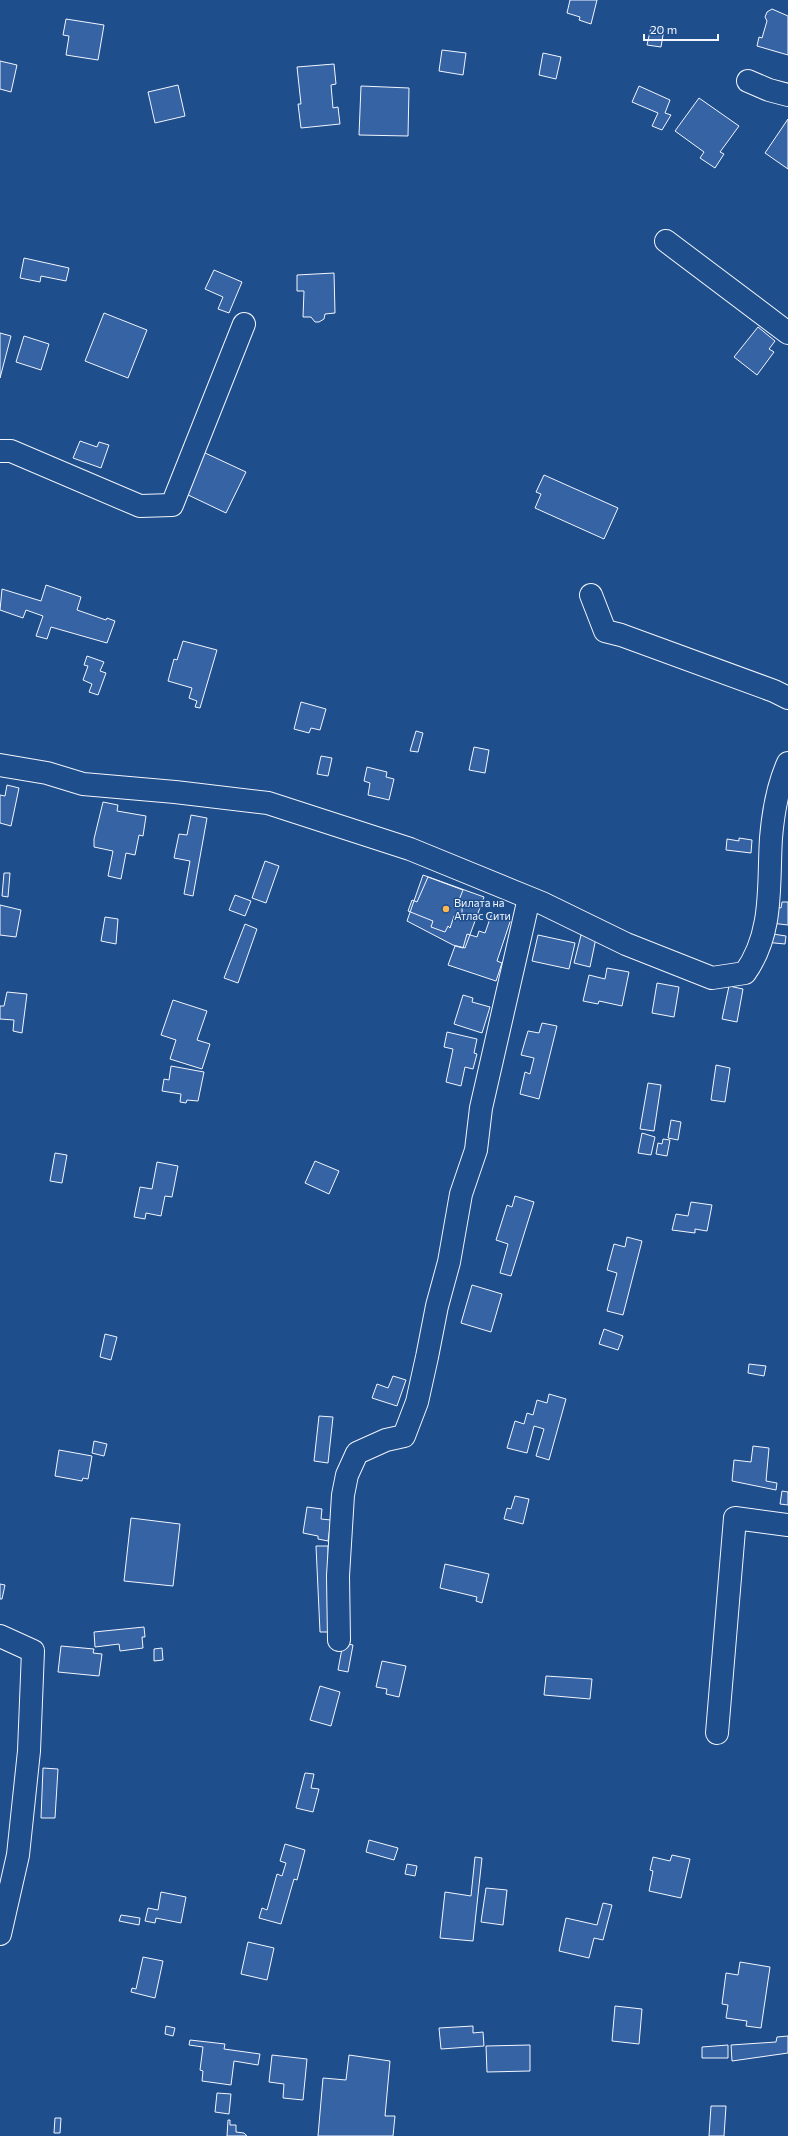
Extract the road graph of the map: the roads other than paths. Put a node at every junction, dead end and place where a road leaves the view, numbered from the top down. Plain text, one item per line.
1 (748, 81) dead end
2 (788, 95) edge
3 (666, 241) dead end
4 (244, 324) dead end
5 (788, 333) edge
6 (0, 451) edge
7 (591, 595) dead end
8 (788, 698) edge
9 (788, 763) edge
10 (0, 765) edge
11 (529, 898) junction
12 (788, 1525) edge
13 (0, 1636) edge
14 (339, 1640) dead end
15 (717, 1733) dead end
16 (0, 1934) edge

1 - 2 street
3 - 5 street
4 - 6 street
7 - 8 street
9 - 11 street
10 - 11 street
11 - 14 street
12 - 15 street
13 - 16 street

